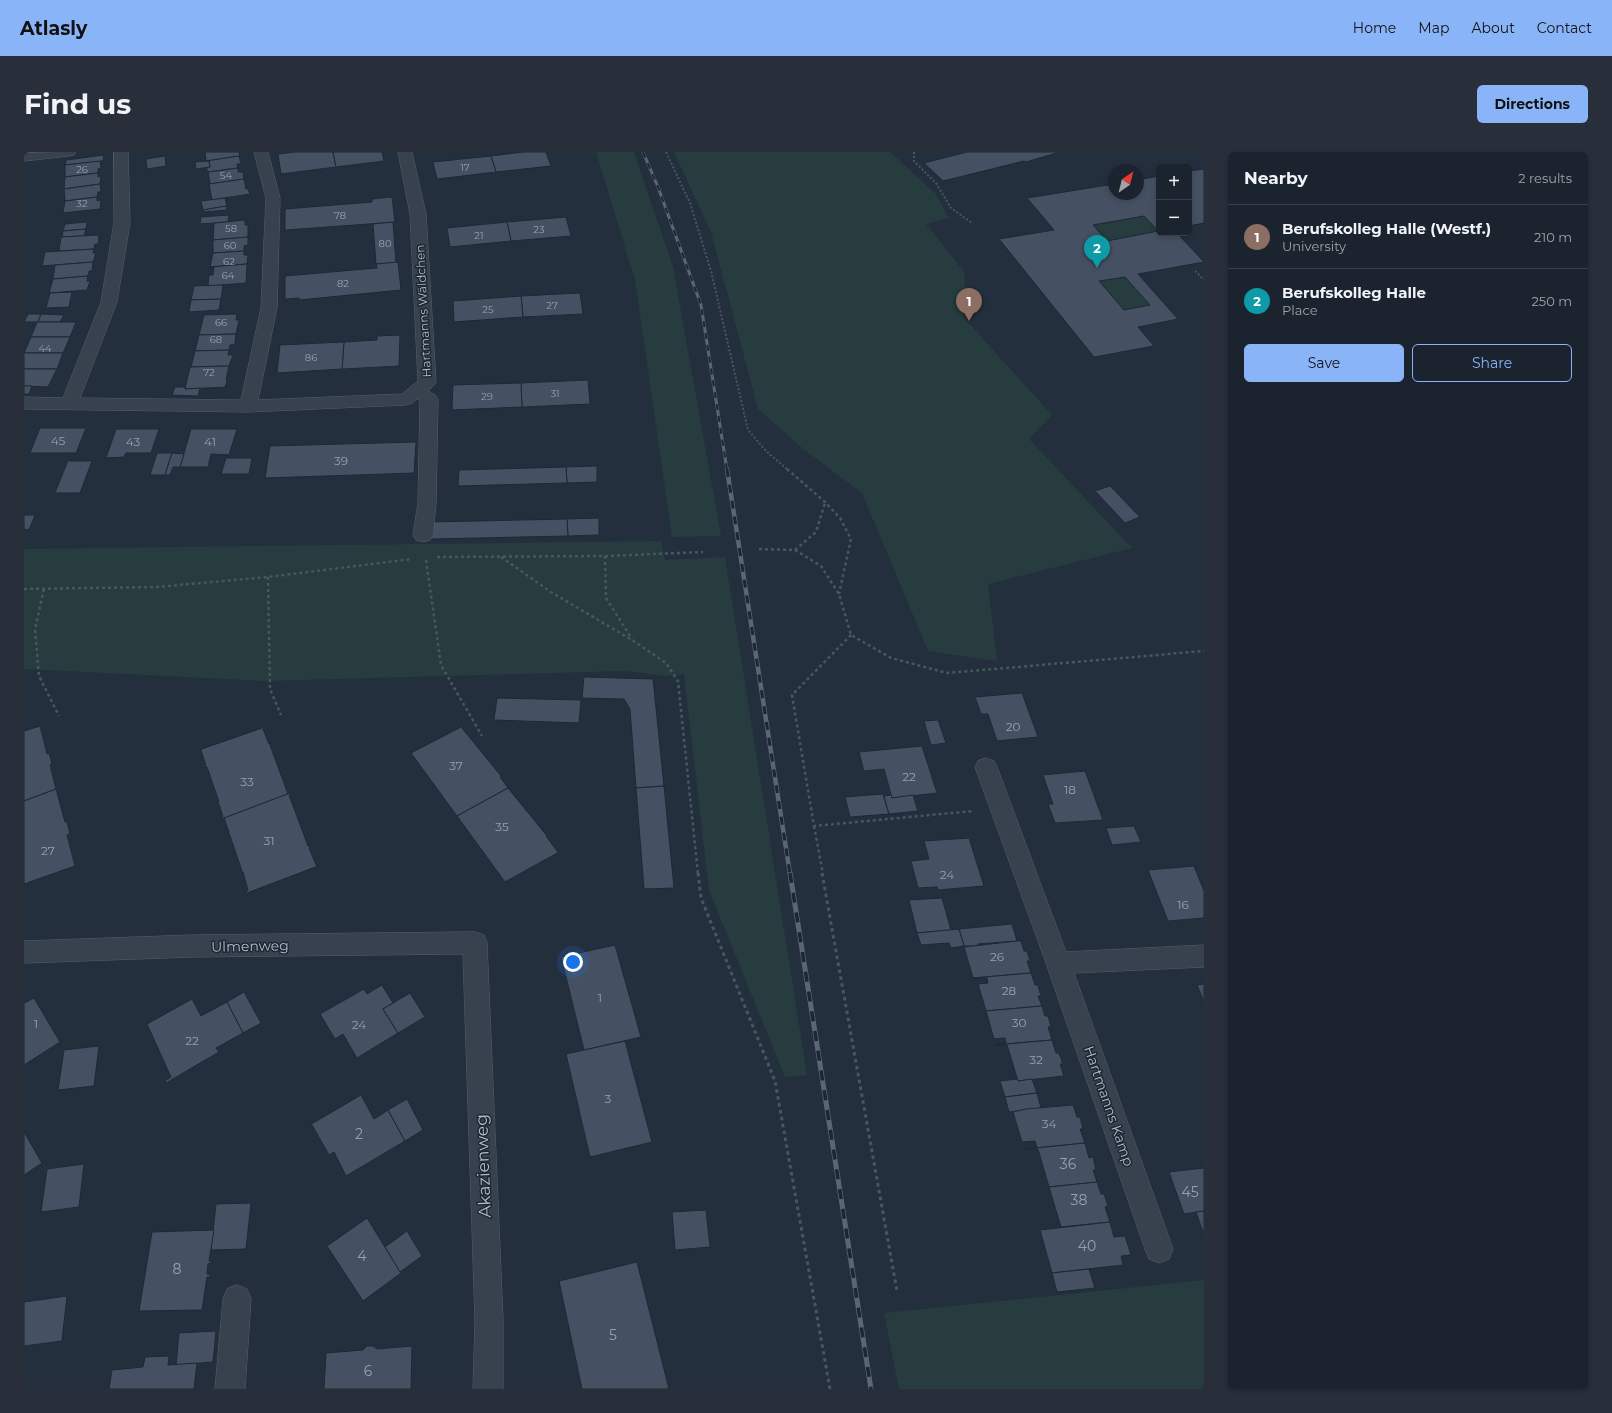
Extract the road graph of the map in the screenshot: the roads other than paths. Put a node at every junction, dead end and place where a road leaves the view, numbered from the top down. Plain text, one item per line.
1 (69, 152) edge
2 (121, 152) edge
3 (261, 152) edge
4 (405, 152) edge
5 (24, 157) edge
6 (417, 391) junction
7 (24, 403) edge
8 (69, 404) junction
9 (248, 406) junction
10 (423, 535) dead end
11 (986, 767) dead end
12 (475, 943) joint
13 (24, 952) edge
14 (1204, 956) edge
15 (1058, 962) junction
16 (1159, 1249) dead end
17 (236, 1299) dead end
18 (230, 1389) edge
19 (488, 1389) edge

1 - 5 street
2 - 8 street
3 - 9 street
4 - 6 street, Hartmanns Wäldchen
6 - 9 street, Hartmanns Wäldchen
6 - 10 street
7 - 8 street, Hartmanns Wäldchen
8 - 9 street, Hartmanns Wäldchen
11 - 15 street, Hartmanns Kamp
12 - 13 street, Ulmenweg
12 - 19 street, Akazienweg
14 - 15 street
15 - 16 street, Hartmanns Kamp
17 - 18 street

